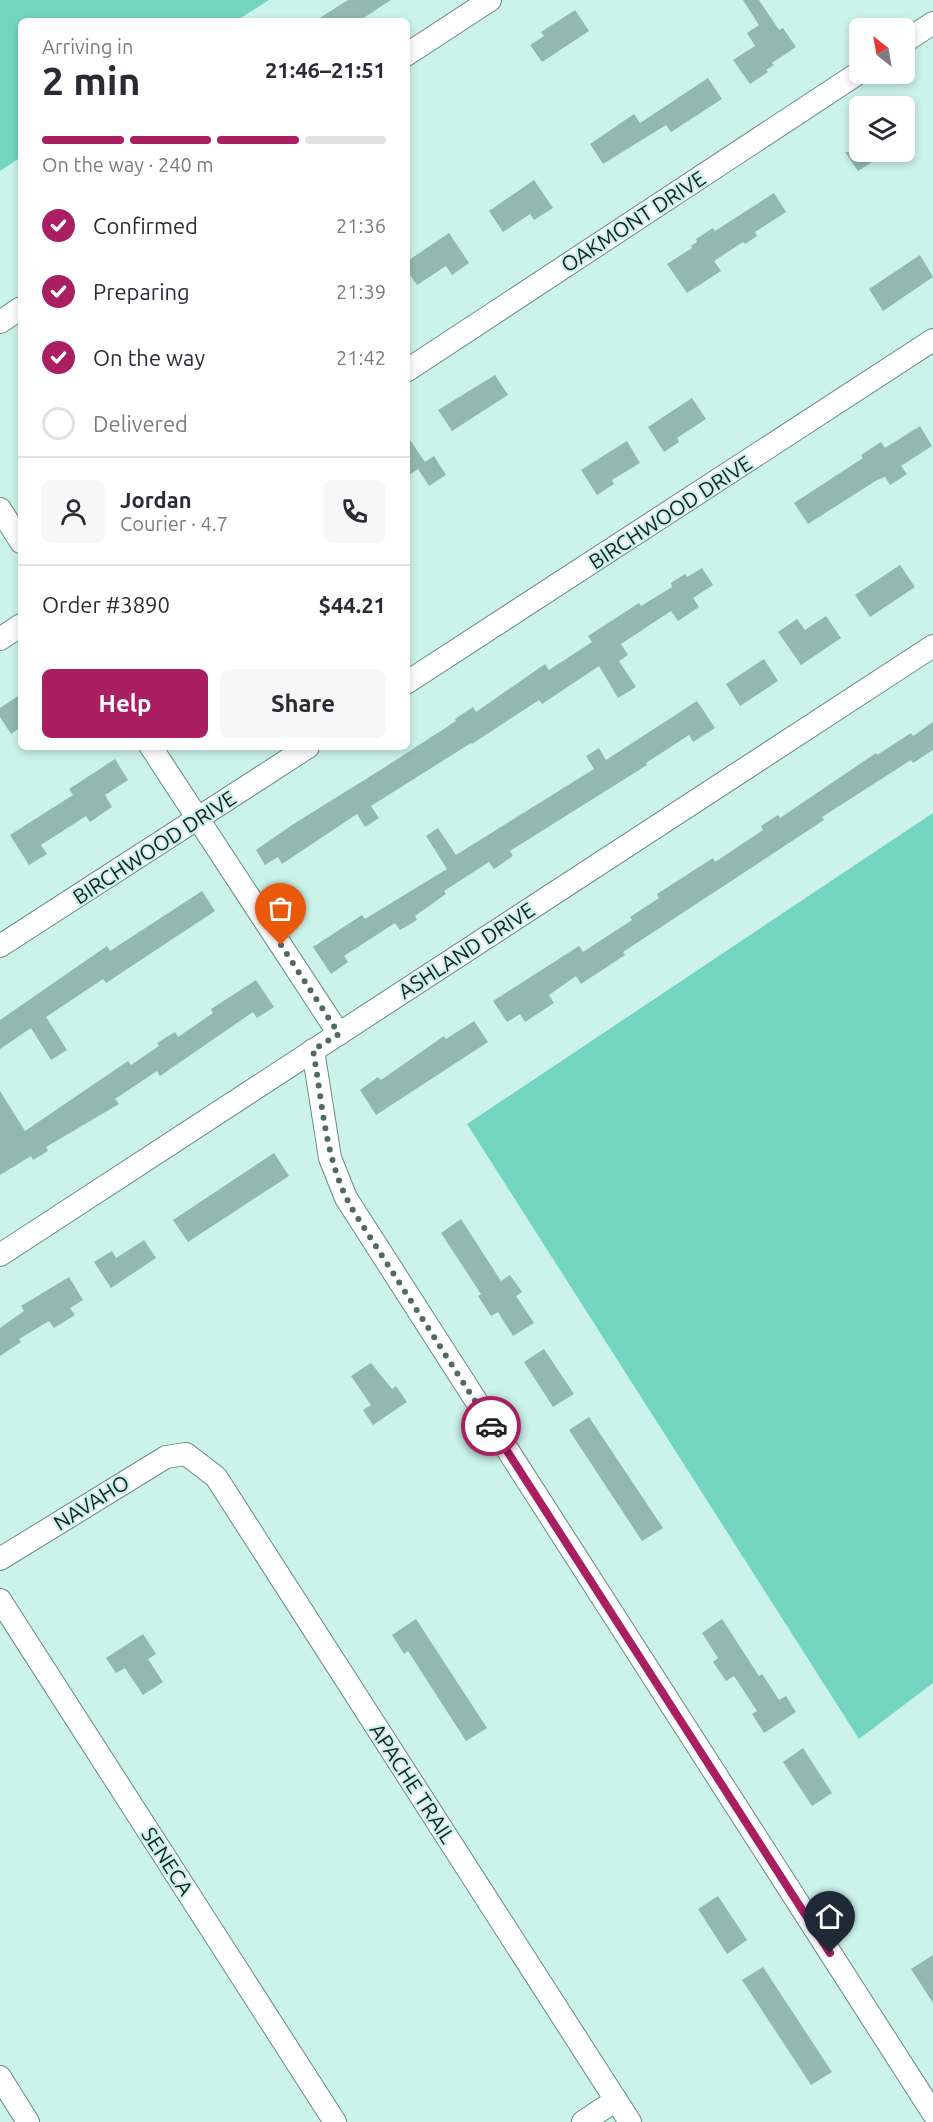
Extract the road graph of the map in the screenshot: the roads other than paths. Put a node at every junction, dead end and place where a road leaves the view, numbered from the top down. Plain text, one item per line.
1 (490, 0) edge
2 (933, 23) edge
3 (915, 35) edge
4 (410, 52) edge
5 (849, 79) edge
6 (18, 310) edge
7 (0, 322) edge
8 (933, 340) edge
9 (410, 368) edge
10 (0, 509) edge
11 (18, 537) edge
12 (18, 627) edge
13 (0, 639) edge
14 (933, 646) edge
15 (410, 680) edge
16 (154, 750) edge
17 (303, 750) edge
18 (199, 818) junction
19 (0, 946) edge
20 (339, 1034) junction
21 (313, 1050) junction
22 (0, 1255) edge
23 (186, 1454) joint
24 (0, 1559) edge
25 (0, 1600) edge
26 (0, 2077) edge
27 (616, 2100) junction
28 (933, 2113) edge
29 (23, 2120) edge
30 (335, 2122) edge
31 (583, 2122) edge
32 (630, 2122) edge

1 - 4 street
2 - 3 street
5 - 9 street, OAKMONT DRIVE
6 - 7 street
8 - 15 street, BIRCHWOOD DRIVE
10 - 11 street
12 - 13 street
14 - 20 street, ASHLAND DRIVE
16 - 18 street
17 - 18 street, BIRCHWOOD DRIVE
18 - 19 street, BIRCHWOOD DRIVE
18 - 20 street
20 - 21 street, ASHLAND DRIVE
21 - 22 street, ASHLAND DRIVE
21 - 28 street
23 - 24 street, NAVAHO
23 - 27 street, APACHE TRAIL
25 - 30 street, SENECA
26 - 29 street
27 - 31 street
27 - 32 street, APACHE TRAIL

